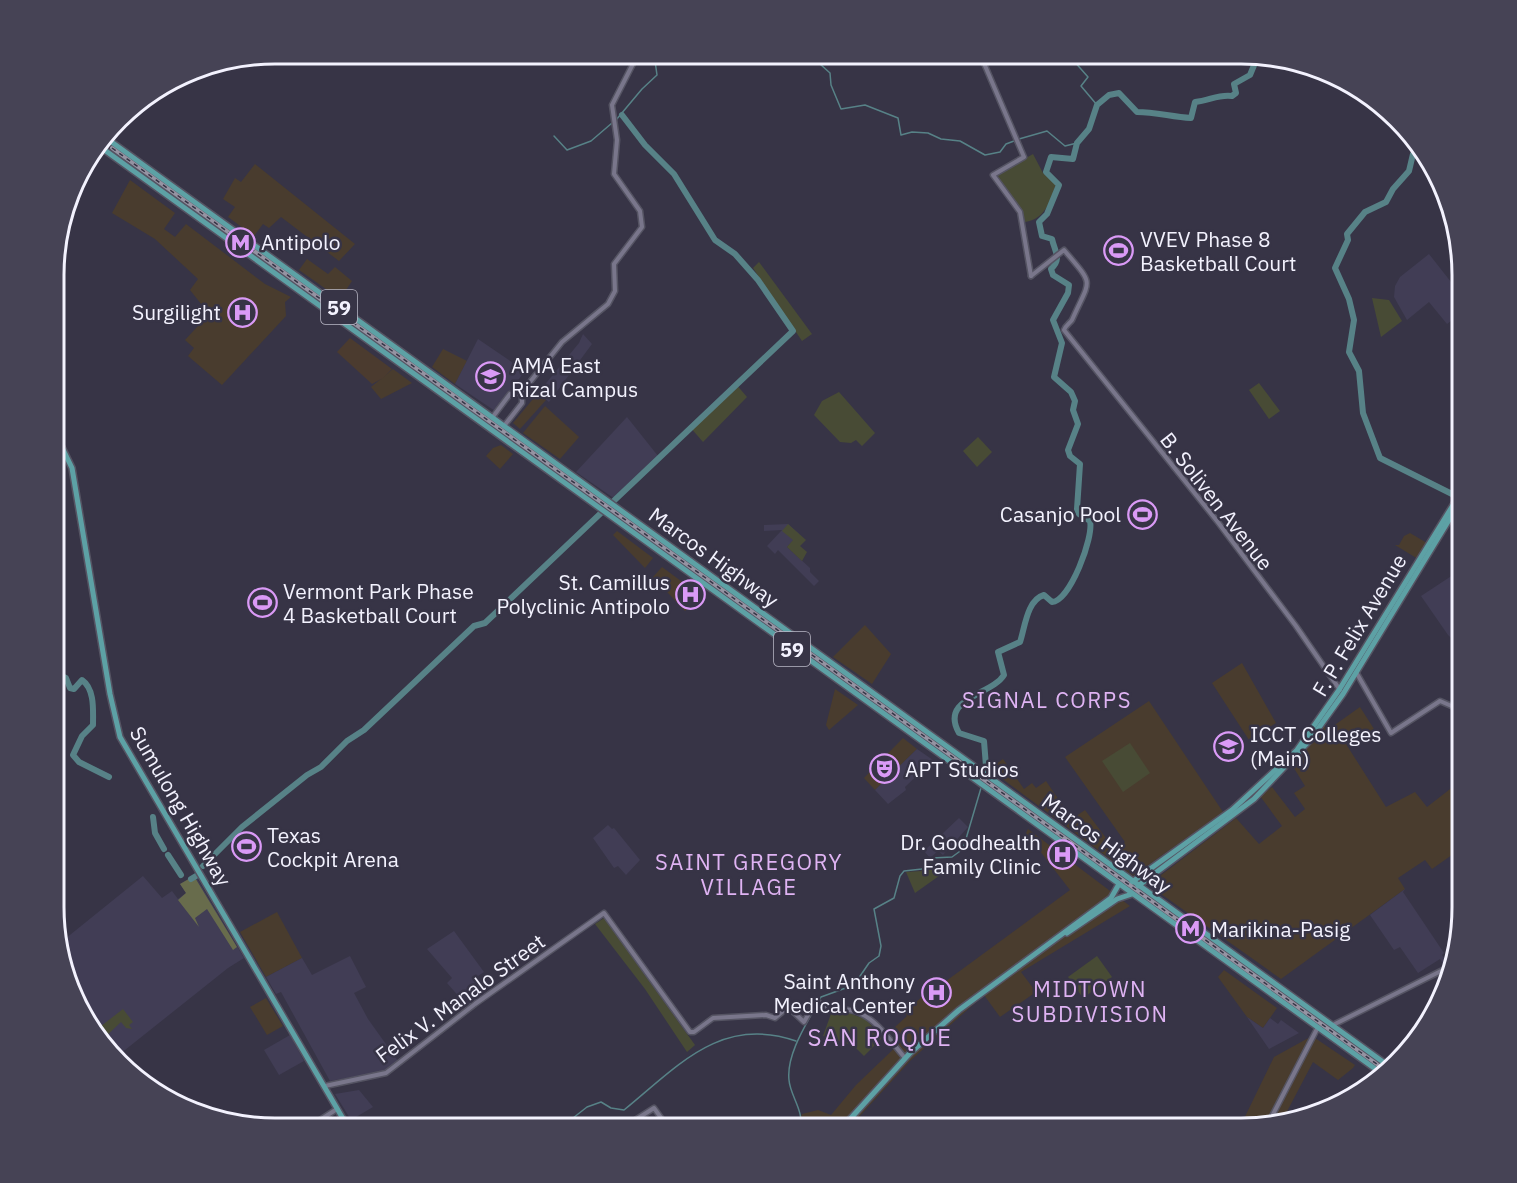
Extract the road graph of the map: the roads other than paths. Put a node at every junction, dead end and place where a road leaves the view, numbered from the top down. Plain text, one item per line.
1 (633, 64) edge
2 (985, 65) edge
3 (113, 141) edge
4 (105, 151) edge
5 (196, 204) junction
6 (190, 213) junction
7 (274, 260) junction
8 (273, 273) junction
9 (432, 374) junction
10 (443, 382) junction
11 (425, 384) junction
12 (433, 389) junction
13 (522, 392) junction
14 (491, 417) junction
15 (483, 424) junction
16 (506, 427) junction
17 (501, 436) junction
18 (64, 452) edge
19 (1452, 511) edge
20 (1438, 533) junction
21 (836, 666) junction
22 (842, 670) junction
23 (1356, 672) junction
24 (829, 676) junction
25 (836, 680) junction
26 (1341, 692) junction
27 (1452, 706) edge
28 (993, 779) junction
29 (983, 787) junction
30 (1036, 812) junction
31 (1026, 817) junction
32 (1143, 878) junction
33 (1132, 882) junction
34 (1119, 885) junction
35 (1138, 886) junction
36 (1132, 894) junction
37 (1062, 935) junction
38 (1442, 970) edge
39 (1333, 1025) junction
40 (1318, 1027) junction
41 (1377, 1057) junction
42 (905, 1058) junction
43 (1385, 1062) edge
44 (1371, 1066) junction
45 (1376, 1070) edge
46 (325, 1086) junction
47 (338, 1108) junction
48 (1272, 1116) edge
49 (323, 1118) edge
50 (343, 1118) edge
51 (643, 1118) edge
52 (661, 1118) edge
53 (851, 1118) edge

1 - 13 street
2 - 26 street, B. Soliven Avenue
3 - 5 main road, Marcos Highway / 59
4 - 6 main road, Marcos Highway / 59
5 - 6 main road
5 - 7 main road, Marcos Highway / 59
6 - 8 main road, Marcos Highway / 59
7 - 8 main road
7 - 9 main road, Marcos Highway / 59
8 - 11 main road, Marcos Highway / 59
9 - 10 main road, Marcos Highway / 59
9 - 11 main road
10 - 12 main road
10 - 14 main road, Marcos Highway / 59
11 - 12 main road, Marcos Highway / 59
12 - 15 main road, Marcos Highway / 59
13 - 14 street
13 - 16 street
14 - 15 main road
14 - 16 main road, Marcos Highway / 59
15 - 17 main road, Marcos Highway / 59
16 - 17 main road
16 - 21 main road, Marcos Highway / 59
17 - 24 main road, Marcos Highway / 59
18 - 46 main road, Sumulong Highway
19 - 20 main road, F. P. Felix Avenue
20 - 23 main road, F. P. Felix Avenue
20 - 26 main road, F. P. Felix Avenue
21 - 22 main road, Marcos Highway / 59
21 - 24 main road
22 - 25 main road
22 - 28 main road, Marcos Highway / 59
23 - 26 main road, F. P. Felix Avenue
23 - 27 street
24 - 25 main road, Marcos Highway / 59
25 - 29 main road, Marcos Highway / 59
26 - 32 main road, F. P. Felix Avenue
28 - 29 main road
28 - 30 main road, Marcos Highway / 59
29 - 31 main road, Marcos Highway / 59
30 - 31 main road
30 - 33 main road, Marcos Highway / 59
31 - 34 main road, Marcos Highway / 59
32 - 33 main road, F. P. Felix Avenue
32 - 35 main road, F. P. Felix Avenue
33 - 35 main road, Marcos Highway / 59
34 - 36 main road, Marcos Highway / 59
34 - 37 main road
35 - 39 main road, Marcos Highway / 59
36 - 37 main road
36 - 40 main road, Marcos Highway / 59
37 - 42 main road
38 - 39 street
39 - 41 main road, Marcos Highway / 59
40 - 44 main road, Marcos Highway / 59
40 - 48 street
41 - 43 main road, Marcos Highway / 59
41 - 44 main road
42 - 46 street, Felix V. Manalo Street
42 - 53 main road
44 - 45 main road, Marcos Highway / 59
46 - 47 main road, Sumulong Highway
47 - 49 street
47 - 50 main road, Sumulong Highway
51 - 52 street

